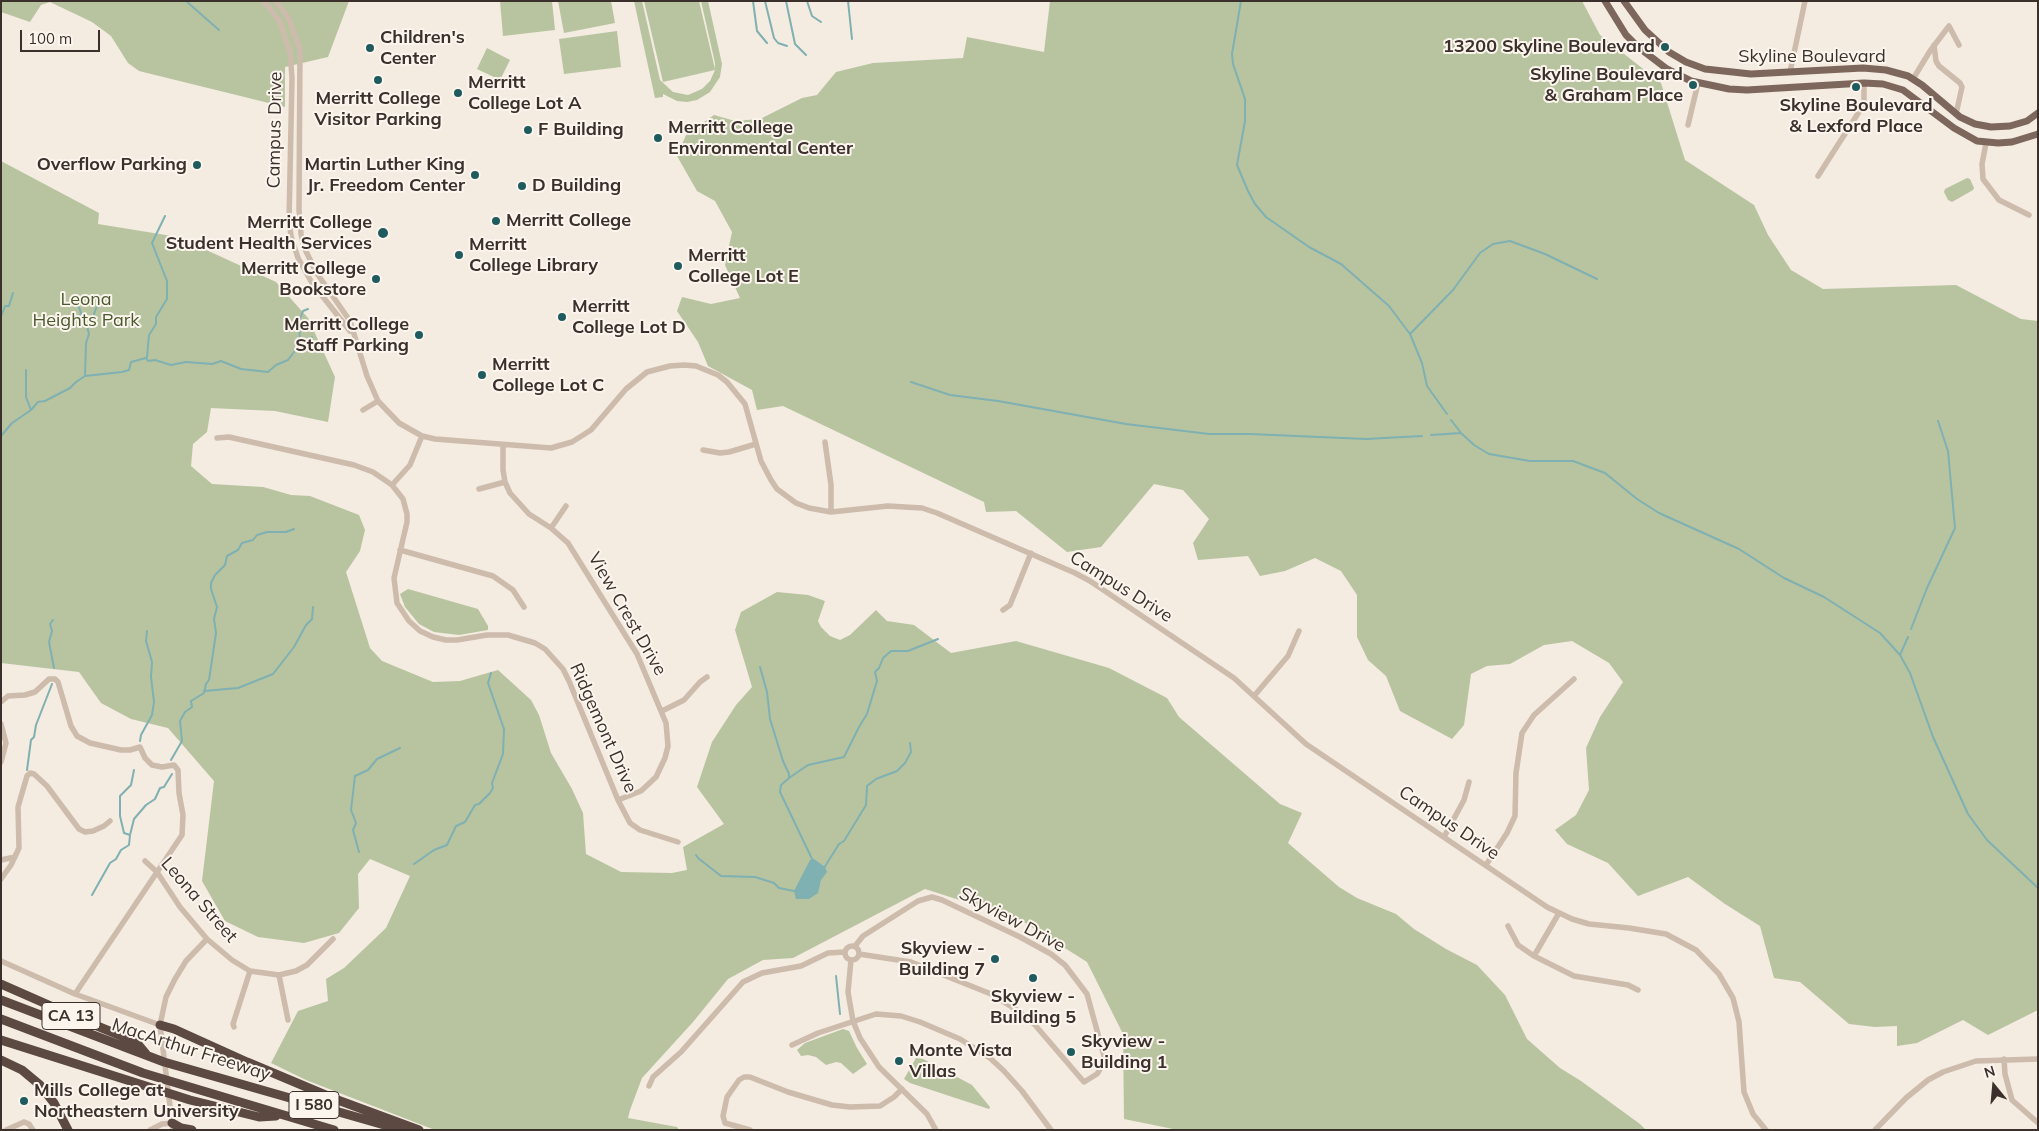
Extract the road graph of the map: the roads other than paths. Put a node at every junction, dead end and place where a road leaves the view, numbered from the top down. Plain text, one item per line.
1 (264, 1) edge
2 (276, 1) edge
3 (1605, 1) edge
4 (1624, 1) edge
5 (1805, 1) edge
6 (1959, 44) dead end
7 (1934, 46) junction
8 (1790, 72) junction
9 (1913, 79) junction
10 (1698, 83) junction
11 (1864, 83) junction
12 (2038, 113) edge
13 (1956, 114) junction
14 (1688, 125) dead end
15 (2038, 134) edge
16 (1986, 143) junction
17 (1818, 176) dead end
18 (2029, 215) dead end
19 (354, 336) junction
20 (378, 400) junction
21 (363, 410) dead end
22 (422, 436) junction
23 (217, 438) dead end
24 (825, 442) dead end
25 (756, 444) junction
26 (504, 446) junction
27 (703, 450) dead end
28 (505, 482) junction
29 (392, 485) junction
30 (479, 489) dead end
31 (566, 506) dead end
32 (831, 512) junction
33 (552, 528) junction
34 (400, 550) junction
35 (1031, 553) junction
36 (524, 607) dead end
37 (1003, 610) dead end
38 (1300, 631) dead end
39 (708, 677) dead end
40 (1574, 679) dead end
41 (1254, 696) junction
42 (1, 702) edge
43 (662, 711) junction
44 (1, 724) edge
45 (1, 762) edge
46 (1469, 782) dead end
47 (618, 800) junction
48 (110, 821) dead end
49 (1444, 837) junction
50 (678, 842) dead end
51 (15, 857) junction
52 (1, 860) edge
53 (145, 861) dead end
54 (1486, 866) junction
55 (157, 872) junction
56 (1, 879) edge
57 (1559, 913) junction
58 (1508, 926) dead end
59 (207, 939) junction
60 (333, 939) dead end
61 (855, 946) junction
62 (844, 952) junction
63 (859, 954) junction
64 (1534, 956) junction
65 (851, 960) junction
66 (1, 961) edge
67 (250, 971) junction
68 (279, 975) junction
69 (1, 984) edge
70 (1638, 990) dead end
71 (74, 994) junction
72 (1, 1000) edge
73 (1, 1019) edge
74 (288, 1020) dead end
75 (853, 1021) junction
76 (160, 1025) junction
77 (234, 1026) dead end
78 (1, 1040) edge
79 (792, 1045) dead end
80 (144, 1052) junction
81 (2004, 1059) junction
82 (2038, 1059) edge
83 (1, 1060) edge
84 (649, 1086) dead end
85 (902, 1089) junction
86 (283, 1115) junction
87 (2038, 1123) edge
88 (170, 1128) edge
89 (6, 1130) edge
90 (33, 1130) edge
91 (68, 1130) edge
92 (150, 1130) edge
93 (192, 1130) edge
94 (334, 1130) edge
95 (402, 1130) edge
96 (420, 1130) edge
97 (750, 1130) edge
98 (936, 1130) edge
99 (1051, 1130) edge
100 (1766, 1130) edge
101 (1875, 1130) edge

1 - 19 street, Campus Drive
2 - 19 street, Campus Drive
3 - 10 main road, Skyline Boulevard
4 - 8 main road, Skyline Boulevard
5 - 8 street
6 - 7 street
7 - 9 street
7 - 13 street
8 - 9 main road, Skyline Boulevard
9 - 13 main road, Skyline Boulevard
10 - 11 main road, Skyline Boulevard
10 - 14 street
11 - 16 main road, Skyline Boulevard
11 - 17 street
12 - 13 main road, Skyline Boulevard
15 - 16 main road, Skyline Boulevard
16 - 18 street
19 - 20 street, Campus Drive
20 - 21 street
20 - 22 street, Campus Drive
22 - 26 street, Campus Drive
22 - 29 street
23 - 29 street, Ridgemont Drive
24 - 32 street
25 - 26 street, Campus Drive
25 - 27 street
25 - 32 street, Campus Drive
26 - 28 street, View Crest Drive
28 - 30 street
28 - 33 street, View Crest Drive
29 - 34 street, Ridgemont Drive
31 - 33 street
32 - 35 street, Campus Drive
33 - 43 street, View Crest Drive
34 - 36 street
34 - 47 street, Ridgemont Drive
35 - 37 street
35 - 41 street, Campus Drive
38 - 41 street
39 - 43 street
40 - 54 street
41 - 49 street, Campus Drive
42 - 55 street
43 - 47 street, View Crest Drive
44 - 45 street
46 - 49 street
47 - 50 street, Ridgemont Drive
48 - 51 street
49 - 54 street, Campus Drive
51 - 52 street
51 - 56 street
53 - 55 street, Leona Street
54 - 57 street, Campus Drive
55 - 59 street, Leona Street
55 - 71 street
57 - 64 street
57 - 100 street, Campus Drive
58 - 64 street
59 - 67 street, Leona Street
59 - 76 street
60 - 68 street, Leona Street
61 - 62 street
61 - 63 street
61 - 63 street, Skyview Drive
62 - 65 street
62 - 84 street
63 - 65 street
64 - 70 street
65 - 75 street
66 - 71 street
67 - 68 street, Leona Street
67 - 77 street
68 - 74 street
69 - 80 highway, CA 13
71 - 76 street
72 - 80 highway, MacArthur Freeway / I 580
73 - 86 highway, MacArthur Freeway / I 580
75 - 79 street
75 - 85 street
75 - 99 street
76 - 88 street
76 - 96 highway
78 - 86 highway, CA 13
80 - 95 highway, MacArthur Freeway / I 580
81 - 82 street
81 - 87 street
81 - 101 street
83 - 91 highway
85 - 97 street
85 - 98 street
86 - 94 highway, MacArthur Freeway / I 580
88 - 92 street
88 - 93 highway
89 - 90 street

